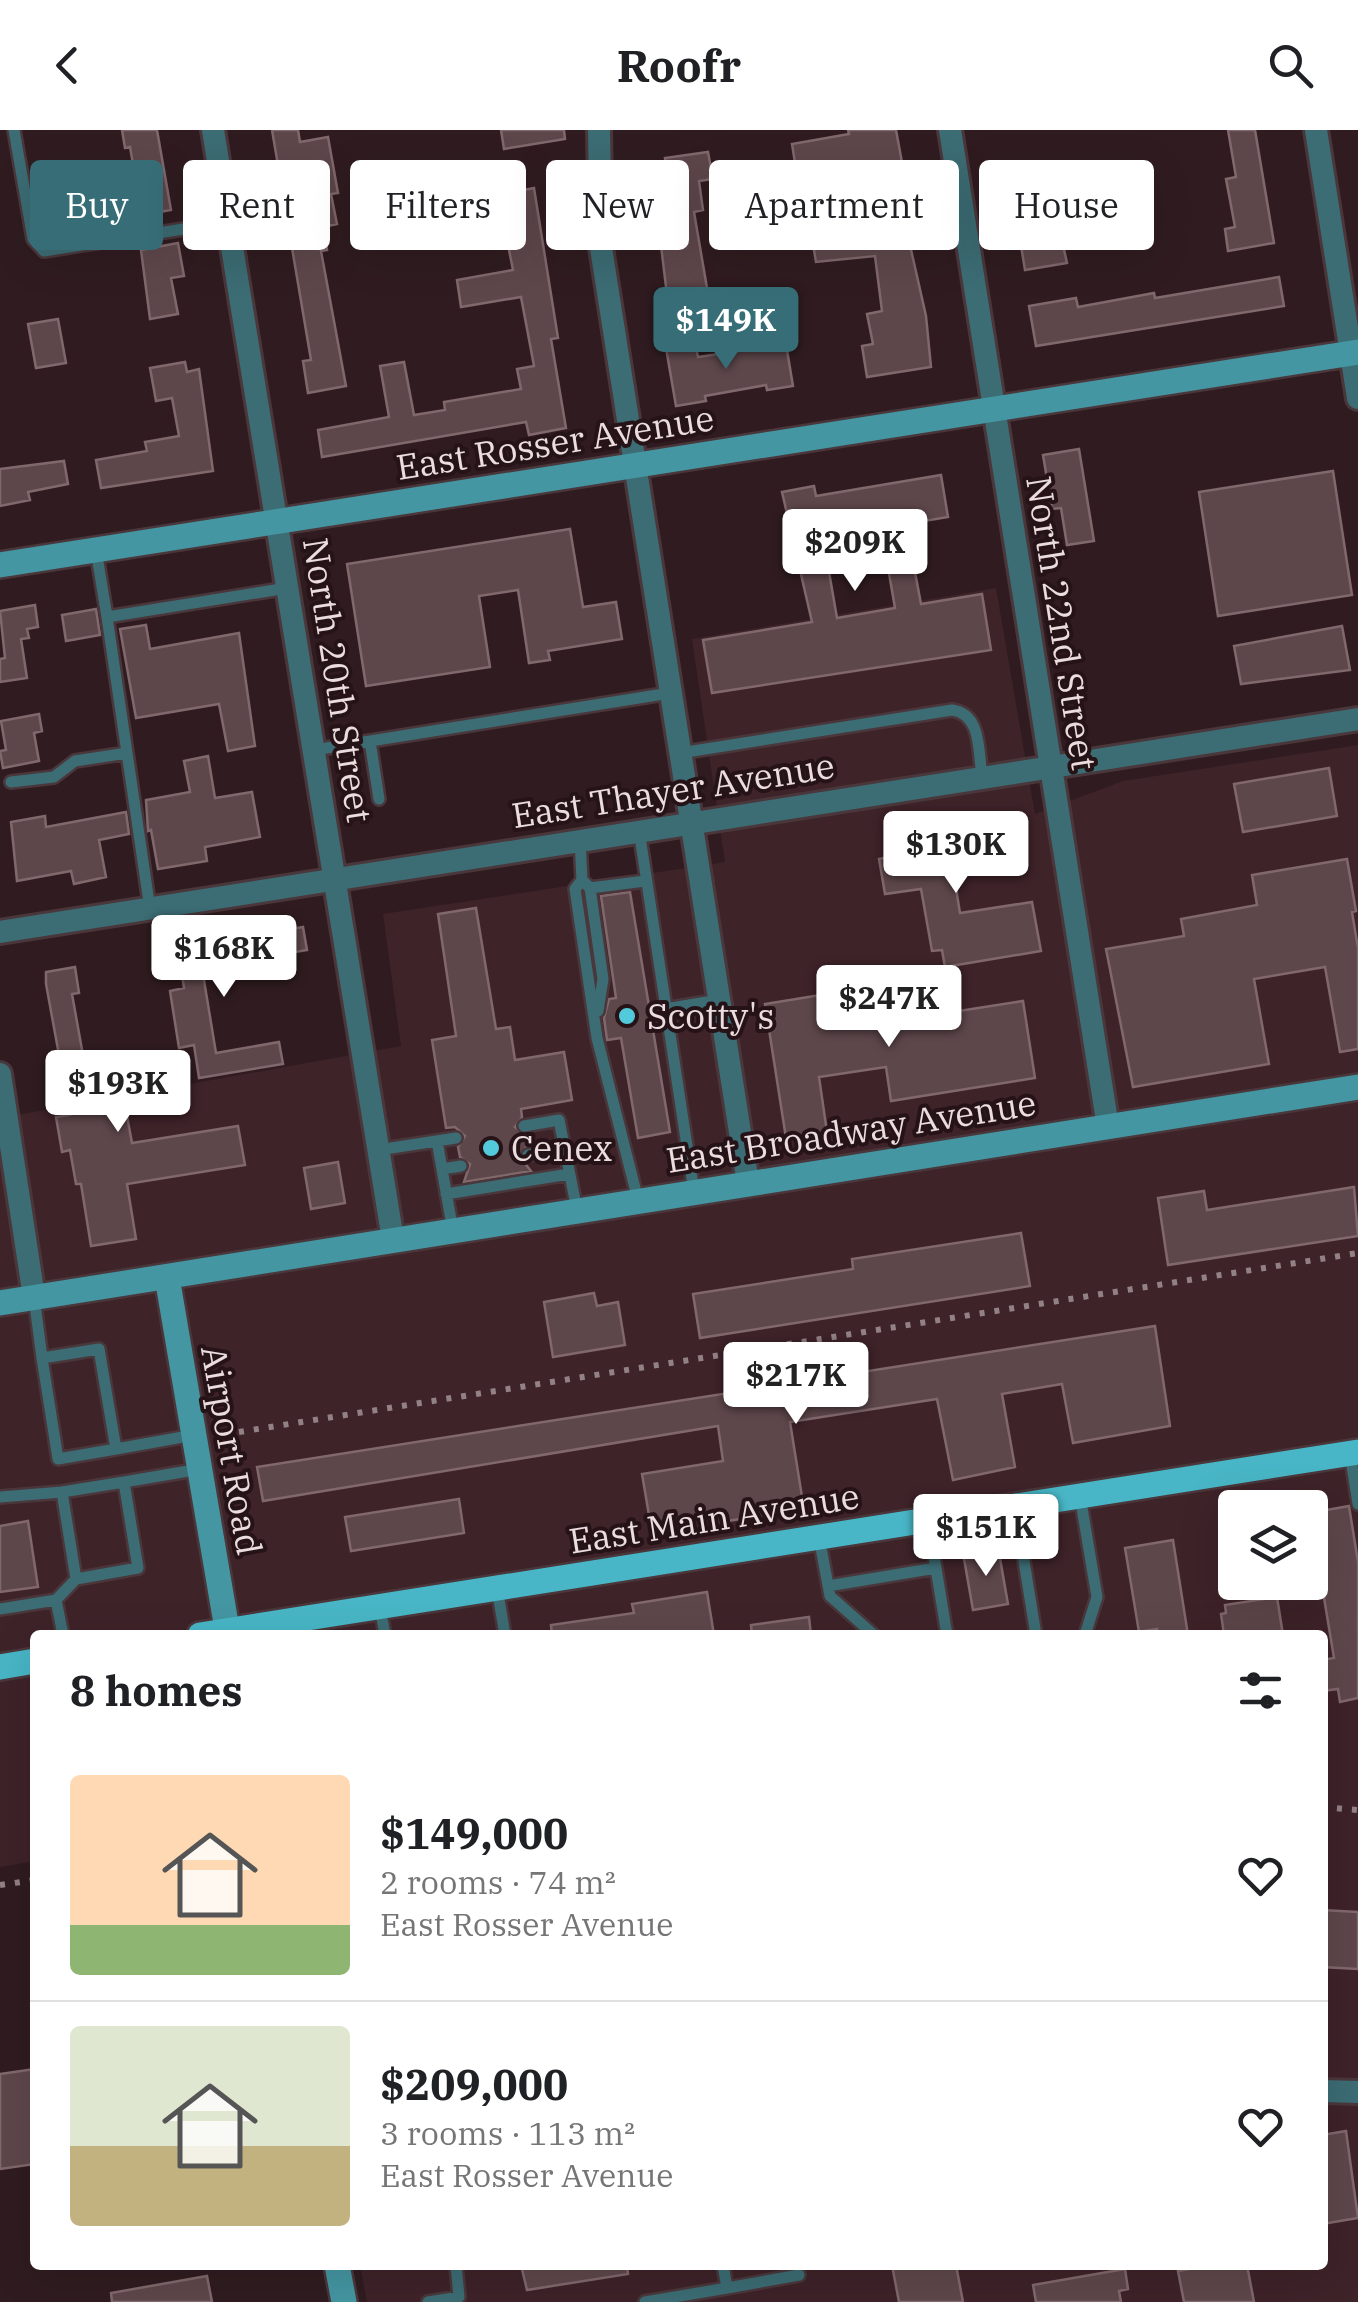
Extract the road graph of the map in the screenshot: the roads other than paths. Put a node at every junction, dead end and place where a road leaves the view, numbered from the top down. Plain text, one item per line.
1 (14, 130) edge
2 (213, 130) edge
3 (599, 130) edge
4 (950, 130) edge
5 (1316, 130) edge
6 (218, 160) edge
7 (183, 229) edge
8 (232, 250) edge
9 (1354, 352) edge
10 (1358, 398) edge
11 (991, 410) junction
12 (633, 465) junction
13 (276, 522) junction
14 (96, 550) junction
15 (0, 565) edge
16 (287, 588) junction
17 (107, 617) junction
18 (670, 692) junction
19 (1358, 719) edge
20 (370, 741) junction
21 (314, 750) junction
22 (127, 753) junction
23 (680, 753) junction
24 (1050, 766) junction
25 (982, 776) junction
26 (11, 782) dead end
27 (379, 800) dead end
28 (691, 822) junction
29 (639, 830) junction
30 (580, 840) junction
31 (334, 879) junction
32 (645, 881) junction
33 (586, 884) junction
34 (150, 908) junction
35 (0, 932) edge
36 (719, 1000) junction
37 (665, 1009) junction
38 (0, 1074) edge
39 (1358, 1087) edge
40 (524, 1126) dead end
41 (1108, 1127) junction
42 (456, 1138) dead end
43 (437, 1141) junction
44 (564, 1149) junction
45 (378, 1150) junction
46 (528, 1155) dead end
47 (461, 1166) dead end
48 (442, 1169) junction
49 (570, 1174) junction
50 (748, 1183) junction
51 (694, 1192) junction
52 (446, 1194) junction
53 (638, 1200) junction
54 (576, 1210) junction
55 (453, 1231) junction
56 (393, 1240) junction
57 (167, 1277) junction
58 (34, 1298) junction
59 (0, 1303) edge
60 (42, 1358) junction
61 (194, 1435) junction
62 (116, 1449) junction
63 (1354, 1453) edge
64 (200, 1468) junction
65 (124, 1482) junction
66 (62, 1492) junction
67 (1080, 1496) junction
68 (0, 1497) edge
69 (1358, 1504) edge
70 (1015, 1506) junction
71 (928, 1520) junction
72 (819, 1537) junction
73 (936, 1568) junction
74 (76, 1579) junction
75 (828, 1586) junction
76 (498, 1588) junction
77 (56, 1600) junction
78 (380, 1606) junction
79 (0, 1609) edge
80 (62, 1630) edge
81 (227, 1630) edge
82 (244, 1630) edge
83 (384, 1630) edge
84 (504, 1630) edge
85 (868, 1630) edge
86 (946, 1630) edge
87 (1035, 1630) edge
88 (1087, 1630) edge
89 (30, 1662) edge
90 (0, 1667) edge
91 (1328, 2090) edge
92 (1358, 2092) edge
93 (338, 2270) edge
94 (456, 2270) edge
95 (724, 2270) edge
96 (799, 2275) dead end
97 (726, 2288) junction
98 (459, 2299) edge
99 (344, 2302) edge
100 (428, 2302) edge
101 (645, 2302) edge

1 - 7 lane
2 - 6 street, North 20th Street
3 - 12 street
4 - 11 street, North 22nd Street
5 - 9 street
8 - 13 street, North 20th Street
9 - 10 street
9 - 11 street, East Rosser Avenue
11 - 12 street, East Rosser Avenue
11 - 24 street, North 22nd Street
12 - 13 street, East Rosser Avenue
12 - 18 street
13 - 14 street, East Rosser Avenue
13 - 16 street, North 20th Street
14 - 15 street, East Rosser Avenue
14 - 17 lane
16 - 17 lane
16 - 21 street, North 20th Street
17 - 22 lane
18 - 20 lane
18 - 23 street
19 - 24 street, East Thayer Avenue
20 - 21 lane
20 - 27 lane
21 - 31 street, North 20th Street
22 - 26 lane
22 - 34 lane
23 - 25 lane
23 - 28 street
24 - 25 street, East Thayer Avenue
24 - 41 street, North 22nd Street
25 - 28 street, East Thayer Avenue
28 - 29 street, East Thayer Avenue
28 - 36 street
29 - 30 street, East Thayer Avenue
29 - 32 lane
30 - 31 street, East Thayer Avenue
30 - 33 lane
31 - 34 street, East Thayer Avenue
31 - 45 street, North 20th Street
32 - 33 lane
32 - 37 lane
33 - 53 lane
34 - 35 street, East Thayer Avenue
36 - 37 lane
36 - 50 street
37 - 51 lane
38 - 58 street
39 - 41 street, East Broadway Avenue
40 - 44 lane
41 - 50 street, East Broadway Avenue
42 - 43 lane
43 - 45 lane
43 - 48 lane
44 - 46 lane
44 - 49 lane
45 - 56 street, North 20th Street
47 - 48 lane
48 - 52 lane
49 - 52 lane
49 - 54 lane
50 - 51 street, East Broadway Avenue
51 - 53 street, East Broadway Avenue
52 - 55 lane
53 - 54 street, East Broadway Avenue
54 - 55 street, East Broadway Avenue
55 - 56 street, East Broadway Avenue
56 - 57 street, East Broadway Avenue
57 - 58 street, East Broadway Avenue
57 - 61 street, Airport Road
58 - 59 street, East Broadway Avenue
58 - 60 lane
60 - 62 lane
60 - 62 lane
61 - 62 lane
61 - 64 street, Airport Road
63 - 67 main road, East Main Avenue
63 - 69 lane
64 - 65 lane
64 - 81 street, Airport Road
65 - 66 lane
65 - 74 lane
66 - 68 lane
66 - 74 lane
67 - 70 main road, East Main Avenue
67 - 88 lane
70 - 71 main road, East Main Avenue
70 - 87 lane
71 - 72 main road, East Main Avenue
71 - 73 lane
72 - 75 lane
72 - 76 main road, East Main Avenue
73 - 75 lane
73 - 86 lane
74 - 77 lane
75 - 85 lane
76 - 78 main road, East Main Avenue
76 - 84 lane
77 - 79 lane
77 - 80 lane
78 - 82 main road, East Main Avenue
78 - 83 lane
89 - 90 main road
91 - 92 street
93 - 99 street
94 - 98 lane
95 - 97 lane
96 - 97 lane
97 - 101 lane
98 - 100 lane

